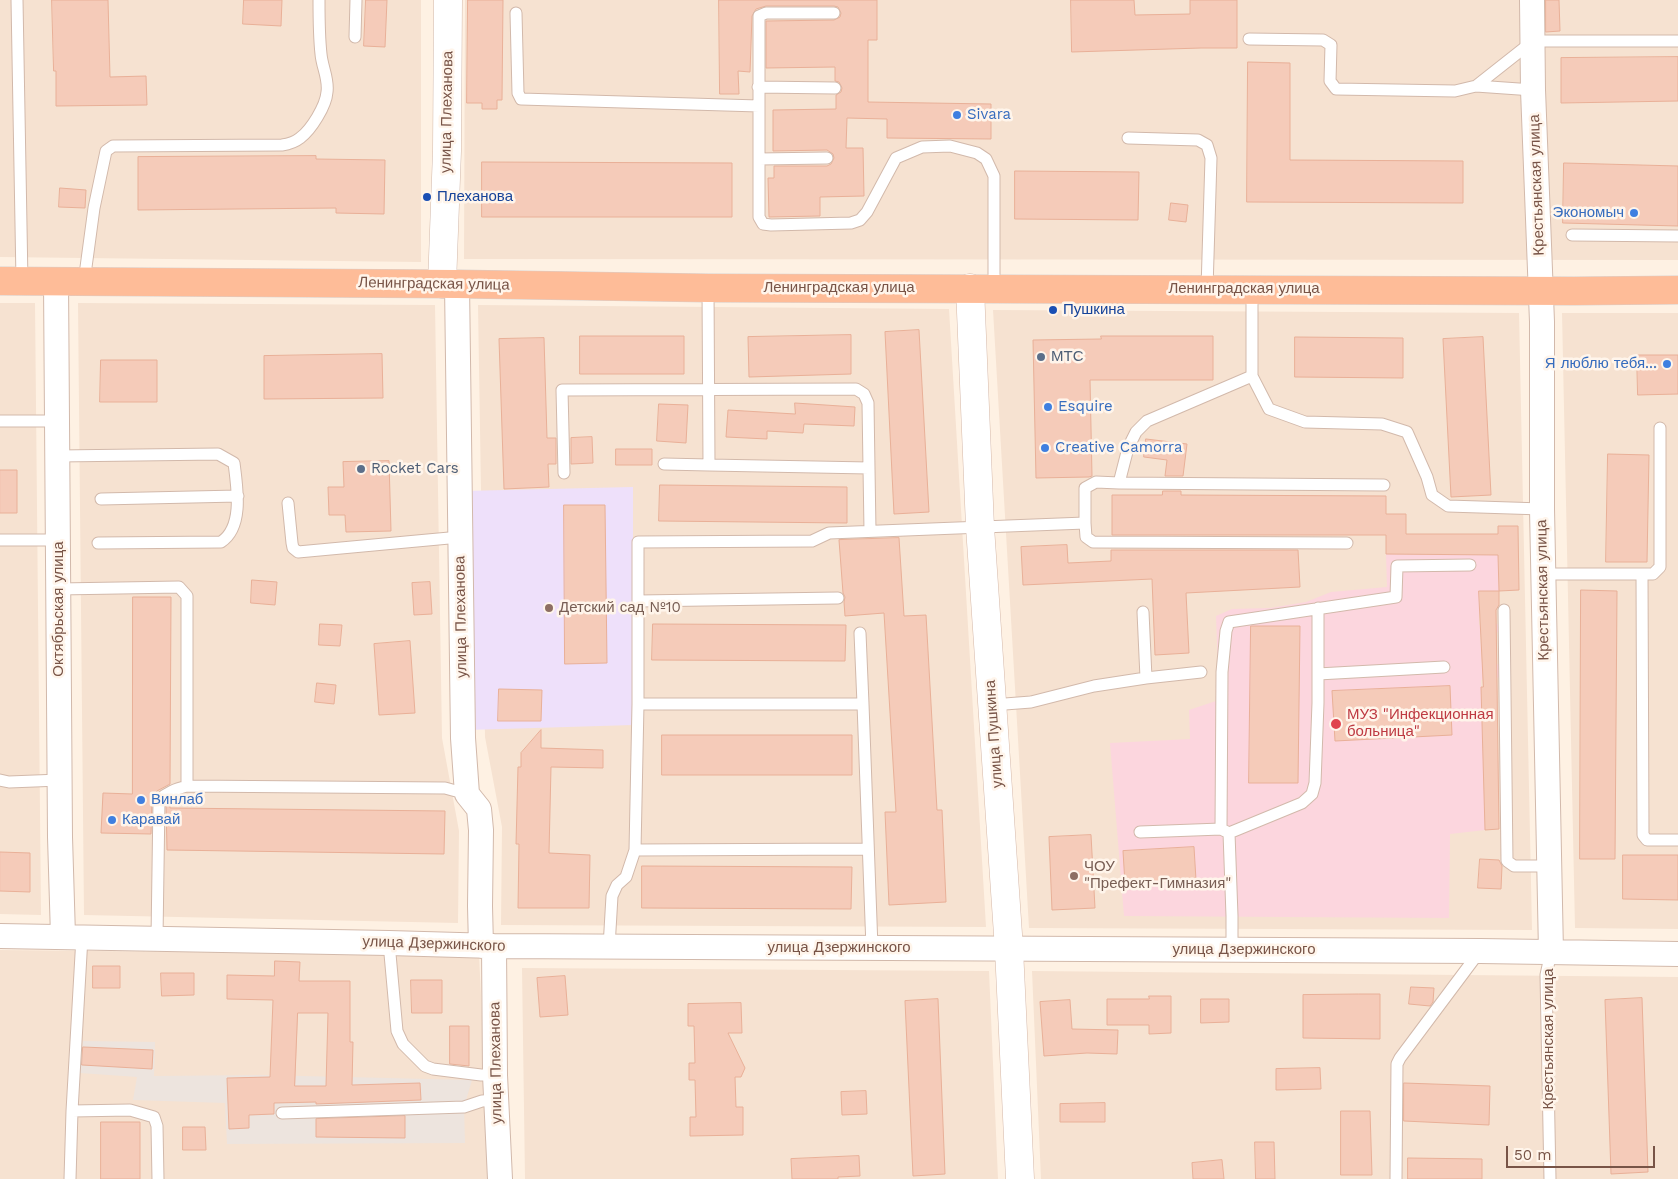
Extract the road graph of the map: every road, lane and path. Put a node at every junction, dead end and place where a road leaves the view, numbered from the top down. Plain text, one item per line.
1 (17, 0) edge
2 (319, 0) edge
3 (356, 0) edge
4 (448, 0) edge
5 (1532, 0) edge
6 (516, 13) dead end
7 (834, 13) dead end
8 (355, 37) dead end
9 (1249, 39) dead end
10 (1533, 41) junction
11 (1678, 41) edge
12 (1476, 86) junction
13 (758, 87) junction
14 (835, 88) dead end
15 (1533, 90) junction
16 (760, 106) junction
17 (1128, 138) dead end
18 (827, 158) dead end
19 (759, 159) junction
20 (1572, 234) dead end
21 (1678, 236) edge
22 (11, 281) edge
23 (56, 282) junction
24 (84, 282) junction
25 (450, 284) junction
26 (708, 288) junction
27 (982, 288) junction
28 (1207, 289) junction
29 (1252, 290) junction
30 (1678, 290) edge
31 (1541, 291) junction
32 (1252, 376) junction
33 (709, 390) junction
34 (0, 421) edge
35 (58, 421) junction
36 (1660, 428) dead end
37 (58, 456) junction
38 (664, 464) dead end
39 (709, 464) junction
40 (869, 468) junction
41 (564, 473) dead end
42 (1119, 483) junction
43 (1384, 485) dead end
44 (238, 496) junction
45 (100, 499) dead end
46 (288, 503) dead end
47 (1542, 509) junction
48 (1085, 522) junction
49 (980, 527) junction
50 (870, 531) junction
51 (460, 537) junction
52 (0, 540) edge
53 (59, 540) junction
54 (98, 543) dead end
55 (1347, 543) dead end
56 (1470, 566) dead end
57 (1543, 574) junction
58 (1642, 574) junction
59 (59, 589) junction
60 (838, 598) dead end
61 (640, 601) junction
62 (1318, 608) junction
63 (1504, 610) dead end
64 (1143, 612) dead end
65 (860, 633) dead end
66 (1444, 667) dead end
67 (1201, 672) dead end
68 (1318, 674) junction
69 (1146, 678) junction
70 (638, 704) junction
71 (863, 704) junction
72 (992, 705) junction
73 (0, 780) edge
74 (60, 780) junction
75 (187, 786) junction
76 (467, 794) junction
77 (1225, 831) junction
78 (1140, 832) dead end
79 (1678, 840) edge
80 (868, 849) junction
81 (635, 850) junction
82 (1549, 866) junction
83 (0, 936) edge
84 (72, 937) junction
85 (157, 938) junction
86 (389, 943) junction
87 (487, 946) junction
88 (609, 947) junction
89 (872, 948) junction
90 (1009, 949) junction
91 (1232, 950) junction
92 (1480, 951) junction
93 (1552, 952) junction
94 (1678, 954) edge
95 (495, 1075) junction
96 (496, 1100) junction
97 (72, 1111) junction
98 (282, 1114) dead end
99 (70, 1179) edge
100 (158, 1179) edge
101 (500, 1179) edge
102 (1020, 1179) edge
103 (1396, 1179) edge
104 (1550, 1179) edge

1 - 22 lane
2 - 24 lane
3 - 8 lane
4 - 25 main road, улица Плеханова
5 - 10 street, Крестьянская улица
6 - 16 lane
7 - 13 lane
9 - 12 lane
10 - 11 lane
10 - 12 lane
10 - 15 street, Крестьянская улица
12 - 15 lane
13 - 14 lane
13 - 16 lane
15 - 31 street, Крестьянская улица
16 - 19 lane
17 - 28 lane
18 - 19 lane
19 - 27 lane
20 - 21 lane
22 - 23 highway, Ленинградская улица
23 - 24 highway, Ленинградская улица
23 - 35 street, Октябрьская улица
24 - 25 highway, Ленинградская улица
25 - 26 highway, Ленинградская улица
25 - 51 street, улица Плеханова
26 - 27 highway, Ленинградская улица
26 - 33 lane
27 - 28 highway, Ленинградская улица
27 - 49 main road, улица Пушкина
28 - 29 highway, Ленинградская улица
29 - 31 highway, Ленинградская улица
29 - 32 lane
30 - 31 highway, Ленинградская улица
31 - 47 street, Крестьянская улица
32 - 42 lane
32 - 47 lane
33 - 39 lane
33 - 40 lane
33 - 41 lane
34 - 35 lane
35 - 37 street, Октябрьская улица
36 - 58 lane
37 - 44 lane
37 - 53 street, Октябрьская улица
38 - 39 lane
39 - 40 lane
40 - 50 lane
42 - 43 lane
42 - 48 lane
44 - 45 lane
44 - 54 lane
46 - 51 lane
47 - 57 street, Крестьянская улица
48 - 49 lane
48 - 55 lane
49 - 50 lane
49 - 72 main road, улица Пушкина
50 - 61 lane
51 - 76 street, улица Плеханова
52 - 53 lane
53 - 59 street, Октябрьская улица
56 - 62 lane
57 - 58 lane
57 - 82 street, Крестьянская улица
58 - 79 lane
59 - 74 street, Октябрьская улица
59 - 75 lane
60 - 61 lane
61 - 70 lane
62 - 68 lane
62 - 77 lane
63 - 82 lane
64 - 69 lane
65 - 71 lane
66 - 68 lane
67 - 69 lane
68 - 77 lane
69 - 72 lane
70 - 71 lane
70 - 81 lane
71 - 80 lane
72 - 90 main road, улица Пушкина
73 - 74 lane
74 - 84 street, Октябрьская улица
75 - 76 lane
75 - 85 lane
76 - 87 street, улица Плеханова
77 - 78 lane
77 - 91 lane
80 - 81 lane
80 - 89 lane
81 - 88 lane
82 - 93 street, Крестьянская улица
83 - 84 street, улица Дзержинского
84 - 85 street, улица Дзержинского
84 - 97 lane
85 - 86 street, улица Дзержинского
86 - 87 street, улица Дзержинского
86 - 95 lane
87 - 88 street, улица Дзержинского
87 - 95 street, улица Плеханова
88 - 89 street, улица Дзержинского
89 - 90 street, улица Дзержинского
90 - 91 street, улица Дзержинского
90 - 102 main road, улица Пушкина
91 - 92 street, улица Дзержинского
92 - 93 street, улица Дзержинского
92 - 103 lane
93 - 94 street, улица Дзержинского
93 - 104 lane, Крестьянская улица
95 - 96 street, улица Плеханова
96 - 98 lane
96 - 101 street, улица Плеханова
97 - 99 lane
97 - 100 lane

